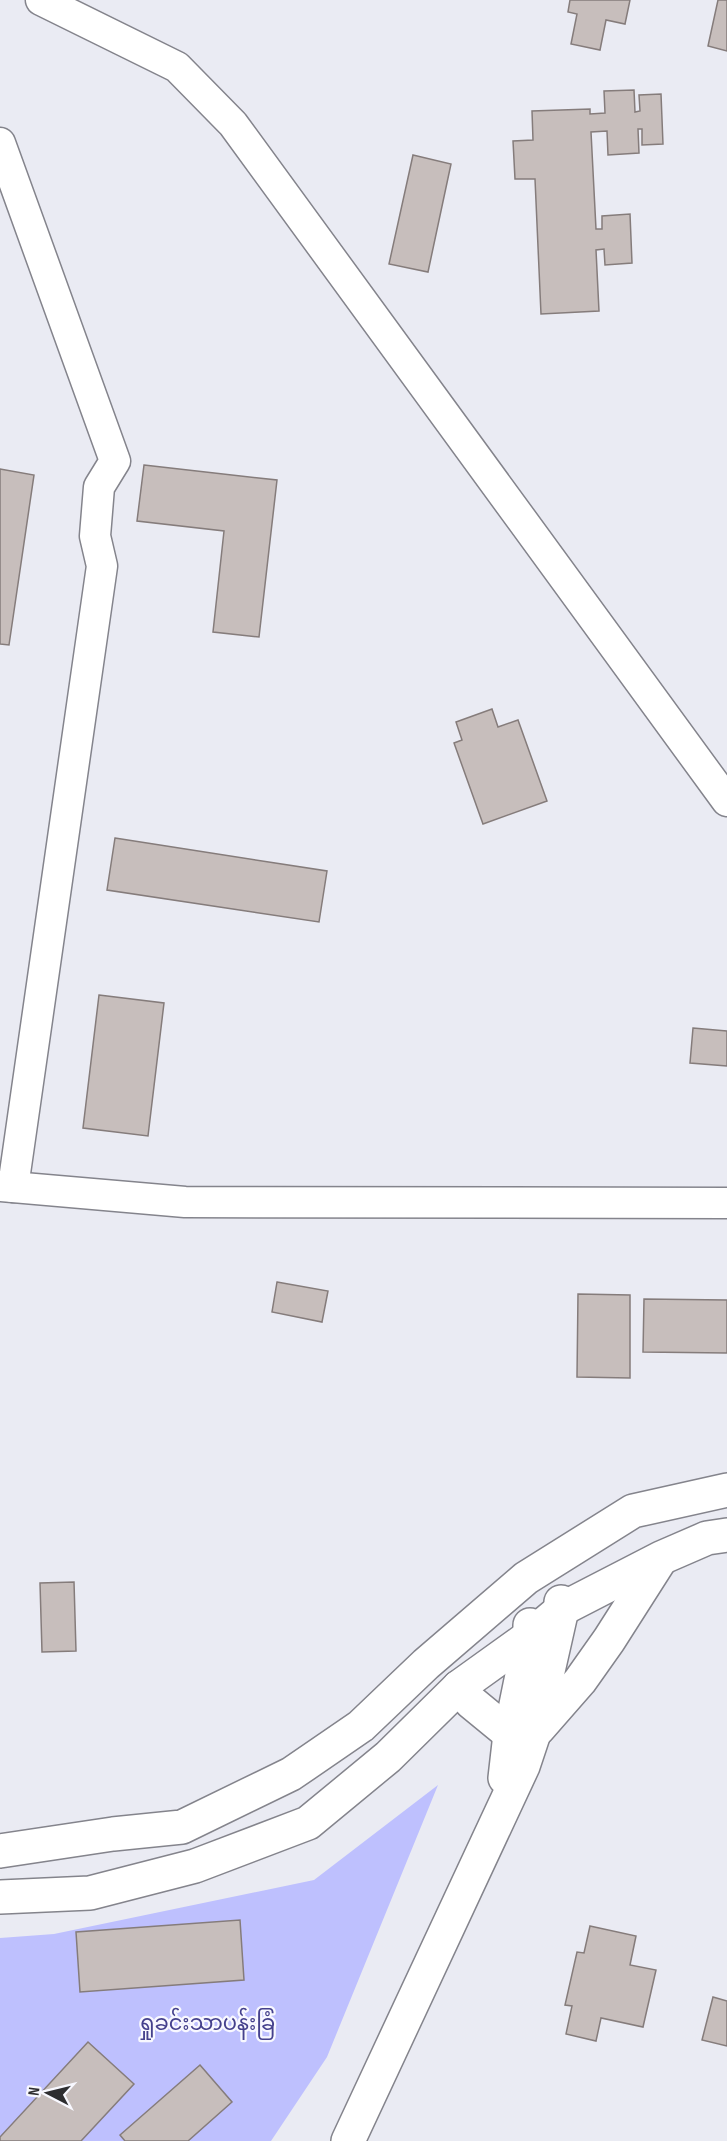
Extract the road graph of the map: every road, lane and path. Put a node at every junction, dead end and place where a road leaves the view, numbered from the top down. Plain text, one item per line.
1 (41, 0) edge
2 (0, 143) edge
3 (727, 801) edge
4 (6, 1186) edge
5 (727, 1203) edge
6 (727, 1490) edge
7 (727, 1535) edge
8 (662, 1558) junction
9 (556, 1559) junction
10 (526, 1578) junction
11 (562, 1609) junction
12 (530, 1636) junction
13 (459, 1687) junction
14 (522, 1734) junction
15 (0, 1851) edge
16 (0, 1897) edge
17 (348, 2141) edge

1 - 3 street
2 - 4 street
4 - 5 street
6 - 9 highway
7 - 8 highway
8 - 11 highway
8 - 14 highway
9 - 10 highway
9 - 11 highway
10 - 12 highway
10 - 15 highway
11 - 12 highway
11 - 14 highway
12 - 13 highway
12 - 14 highway
13 - 14 highway
13 - 16 highway
14 - 17 highway

